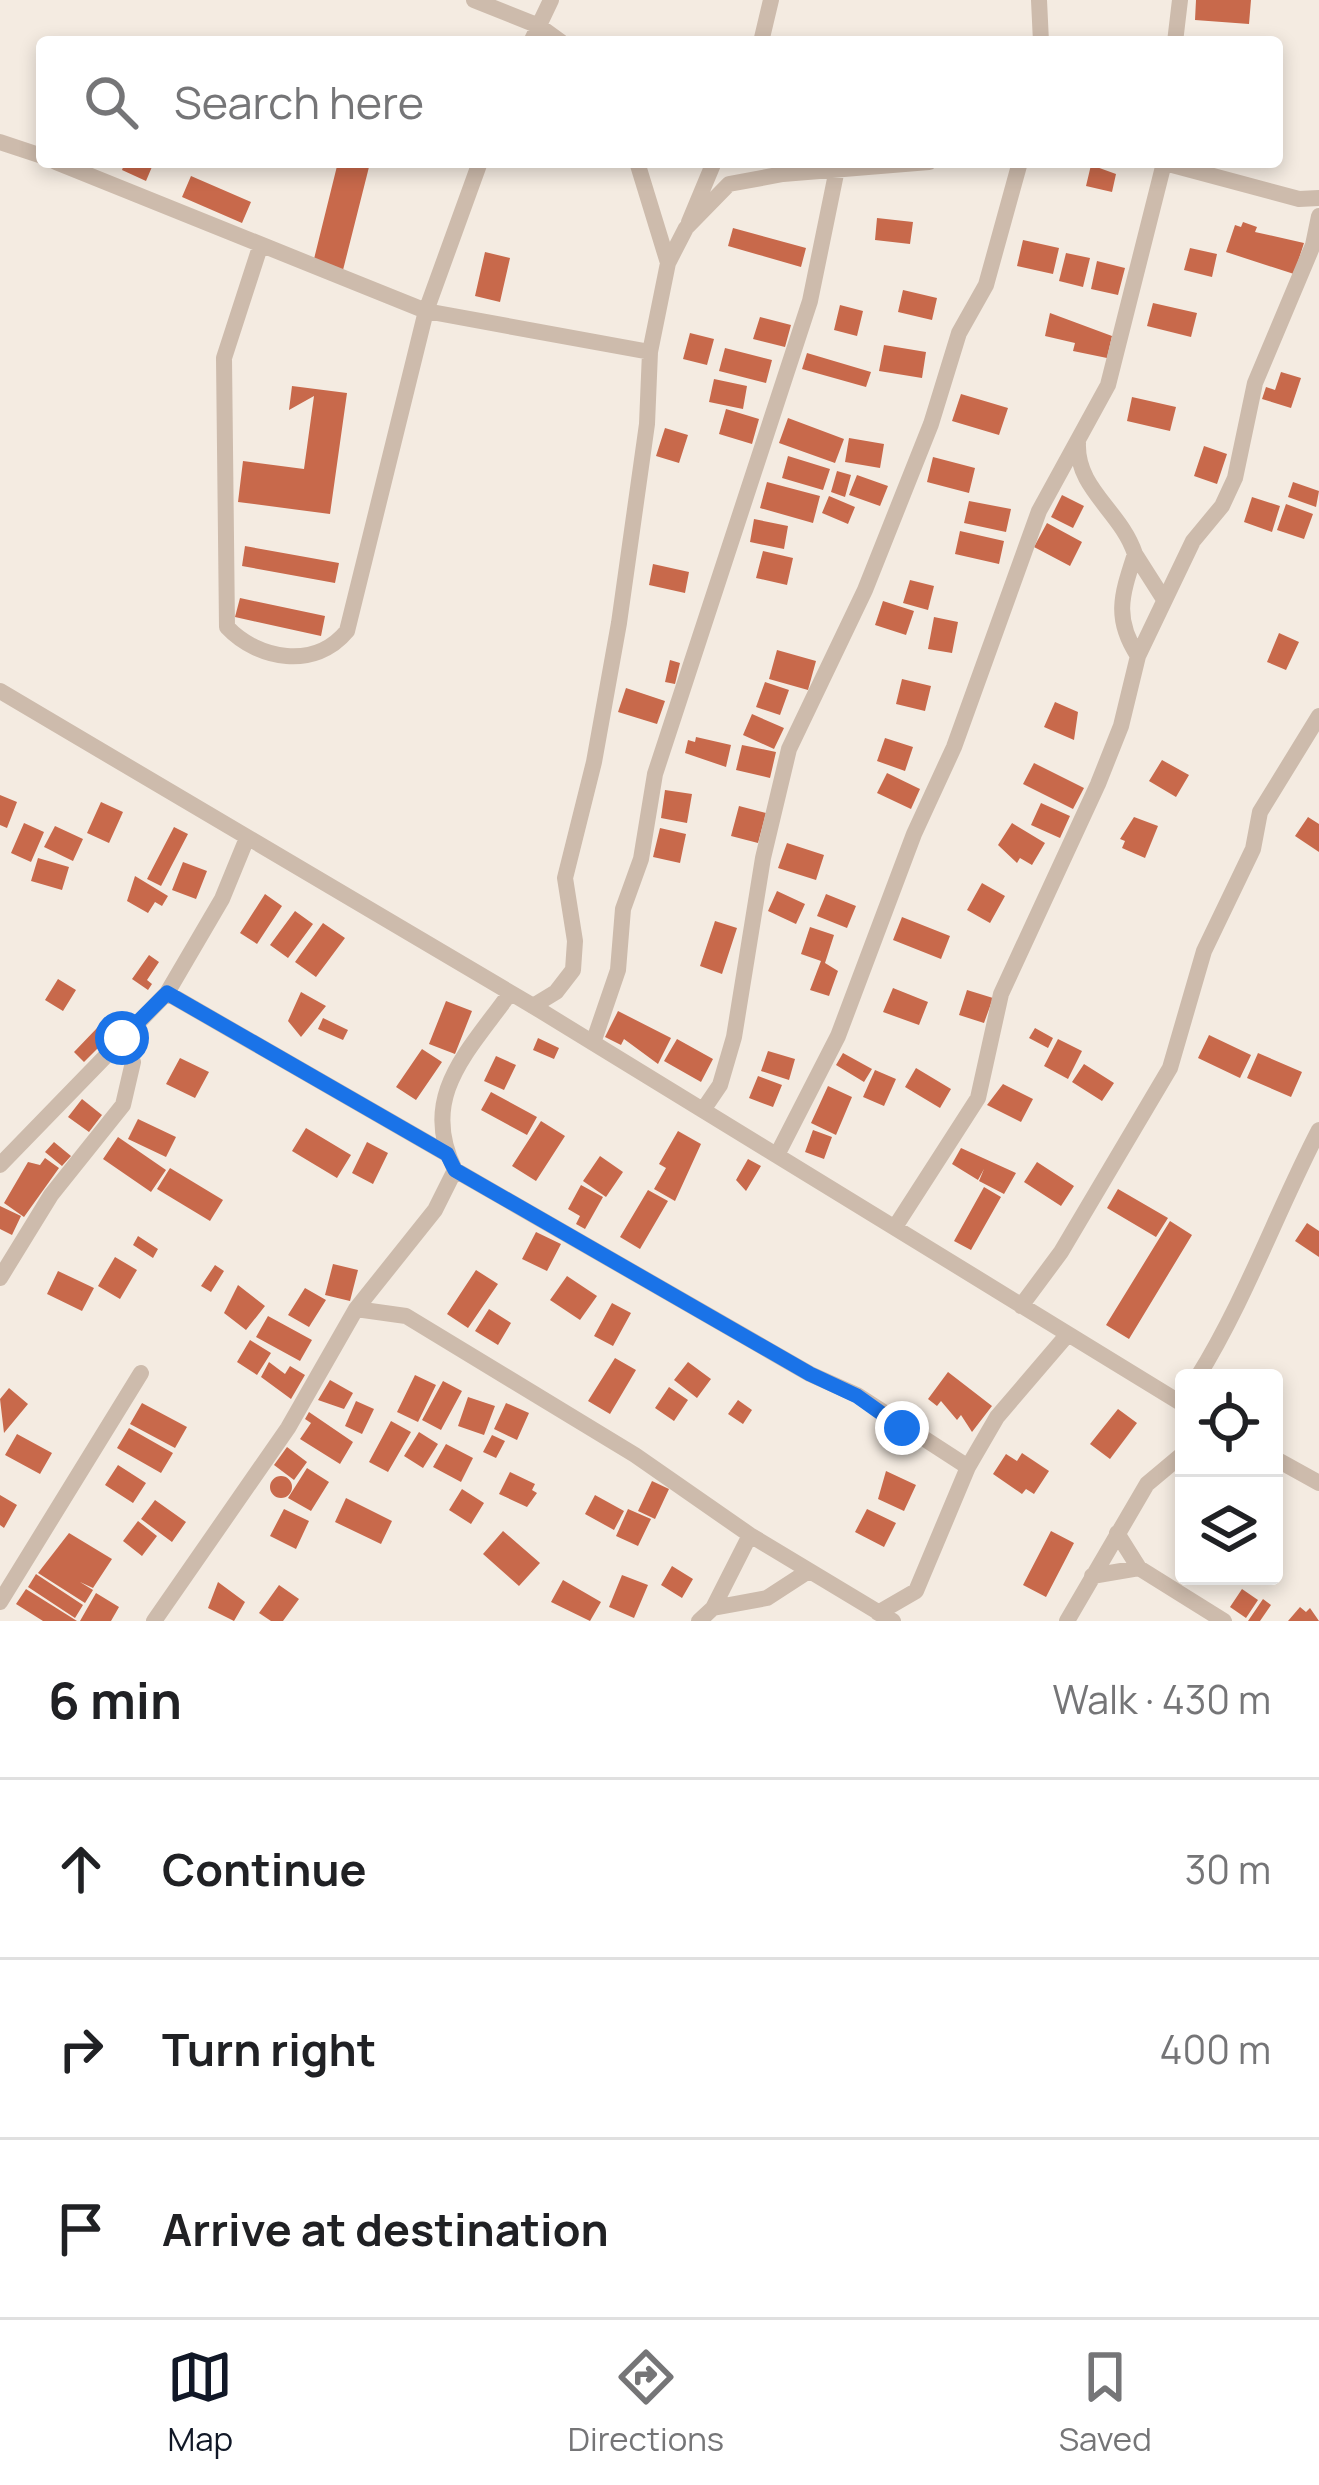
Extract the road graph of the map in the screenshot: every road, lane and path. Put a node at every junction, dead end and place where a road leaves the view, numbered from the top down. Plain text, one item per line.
1 (474, 0) edge
2 (551, 0) edge
3 (771, 0) edge
4 (1039, 0) edge
5 (1180, 0) edge
6 (535, 34) edge
7 (762, 36) edge
8 (1041, 36) edge
9 (1176, 36) edge
10 (0, 142) edge
11 (36, 154) edge
12 (70, 168) edge
13 (478, 168) edge
14 (639, 168) edge
15 (860, 168) edge
16 (1018, 168) edge
17 (1162, 168) edge
18 (1185, 168) edge
19 (711, 169) edge
20 (837, 170) junction
21 (729, 184) junction
22 (1319, 198) edge
23 (1319, 216) edge
24 (686, 229) junction
25 (260, 247) junction
26 (668, 263) junction
27 (426, 310) junction
28 (650, 352) junction
29 (1078, 442) junction
30 (1135, 554) junction
31 (1163, 598) junction
32 (1138, 656) junction
33 (0, 692) edge
34 (1319, 716) edge
35 (247, 838) junction
36 (167, 993) junction
37 (510, 993) junction
38 (533, 1006) junction
39 (122, 1038) junction
40 (593, 1043) junction
41 (703, 1110) junction
42 (1319, 1130) edge
43 (777, 1155) junction
44 (451, 1162) junction
45 (0, 1165) edge
46 (895, 1228) junction
47 (0, 1278) edge
48 (374, 1286) junction
49 (1021, 1306) junction
50 (356, 1309) junction
51 (391, 1310) junction
52 (1068, 1334) junction
53 (1203, 1369) edge
54 (140, 1373) dead end
55 (1175, 1398) edge
56 (1175, 1461) edge
57 (1283, 1463) edge
58 (968, 1466) junction
59 (1319, 1483) edge
60 (1117, 1533) junction
61 (750, 1535) junction
62 (1139, 1568) junction
63 (807, 1572) junction
64 (1092, 1576) junction
65 (0, 1602) edge
66 (713, 1608) junction
67 (885, 1617) edge
68 (154, 1621) edge
69 (698, 1621) edge
70 (1067, 1621) edge
71 (1224, 1621) edge

1 - 6 street
2 - 6 street
3 - 7 street
4 - 8 street
5 - 9 street
10 - 11 street
12 - 25 street
13 - 27 street
14 - 26 street
15 - 20 street
16 - 41 street
17 - 29 street
18 - 22 street
19 - 21 street
19 - 24 street
20 - 21 street
20 - 40 street
21 - 24 street
23 - 31 street
24 - 26 street
25 - 27 street
25 - 27 street
26 - 28 street
27 - 28 street
28 - 38 street
29 - 30 street
29 - 43 street
30 - 31 street
30 - 32 street
31 - 32 street
32 - 46 street
33 - 35 street
34 - 49 street
35 - 36 street
35 - 37 street
36 - 39 street
36 - 44 street
37 - 38 street
37 - 44 street
38 - 40 street
39 - 45 street
39 - 47 street
40 - 41 street
41 - 43 street
42 - 53 street
43 - 46 street
44 - 48 street
44 - 58 street
46 - 49 street
48 - 50 street
48 - 51 street
49 - 52 street
50 - 51 street
50 - 68 street
51 - 61 street
52 - 55 street
52 - 58 street
54 - 65 street
56 - 60 street
57 - 59 street
58 - 67 street
60 - 62 street
60 - 64 street
61 - 63 street
61 - 66 street
62 - 64 street
62 - 71 street
63 - 66 street
63 - 67 street
64 - 70 street
66 - 69 street

